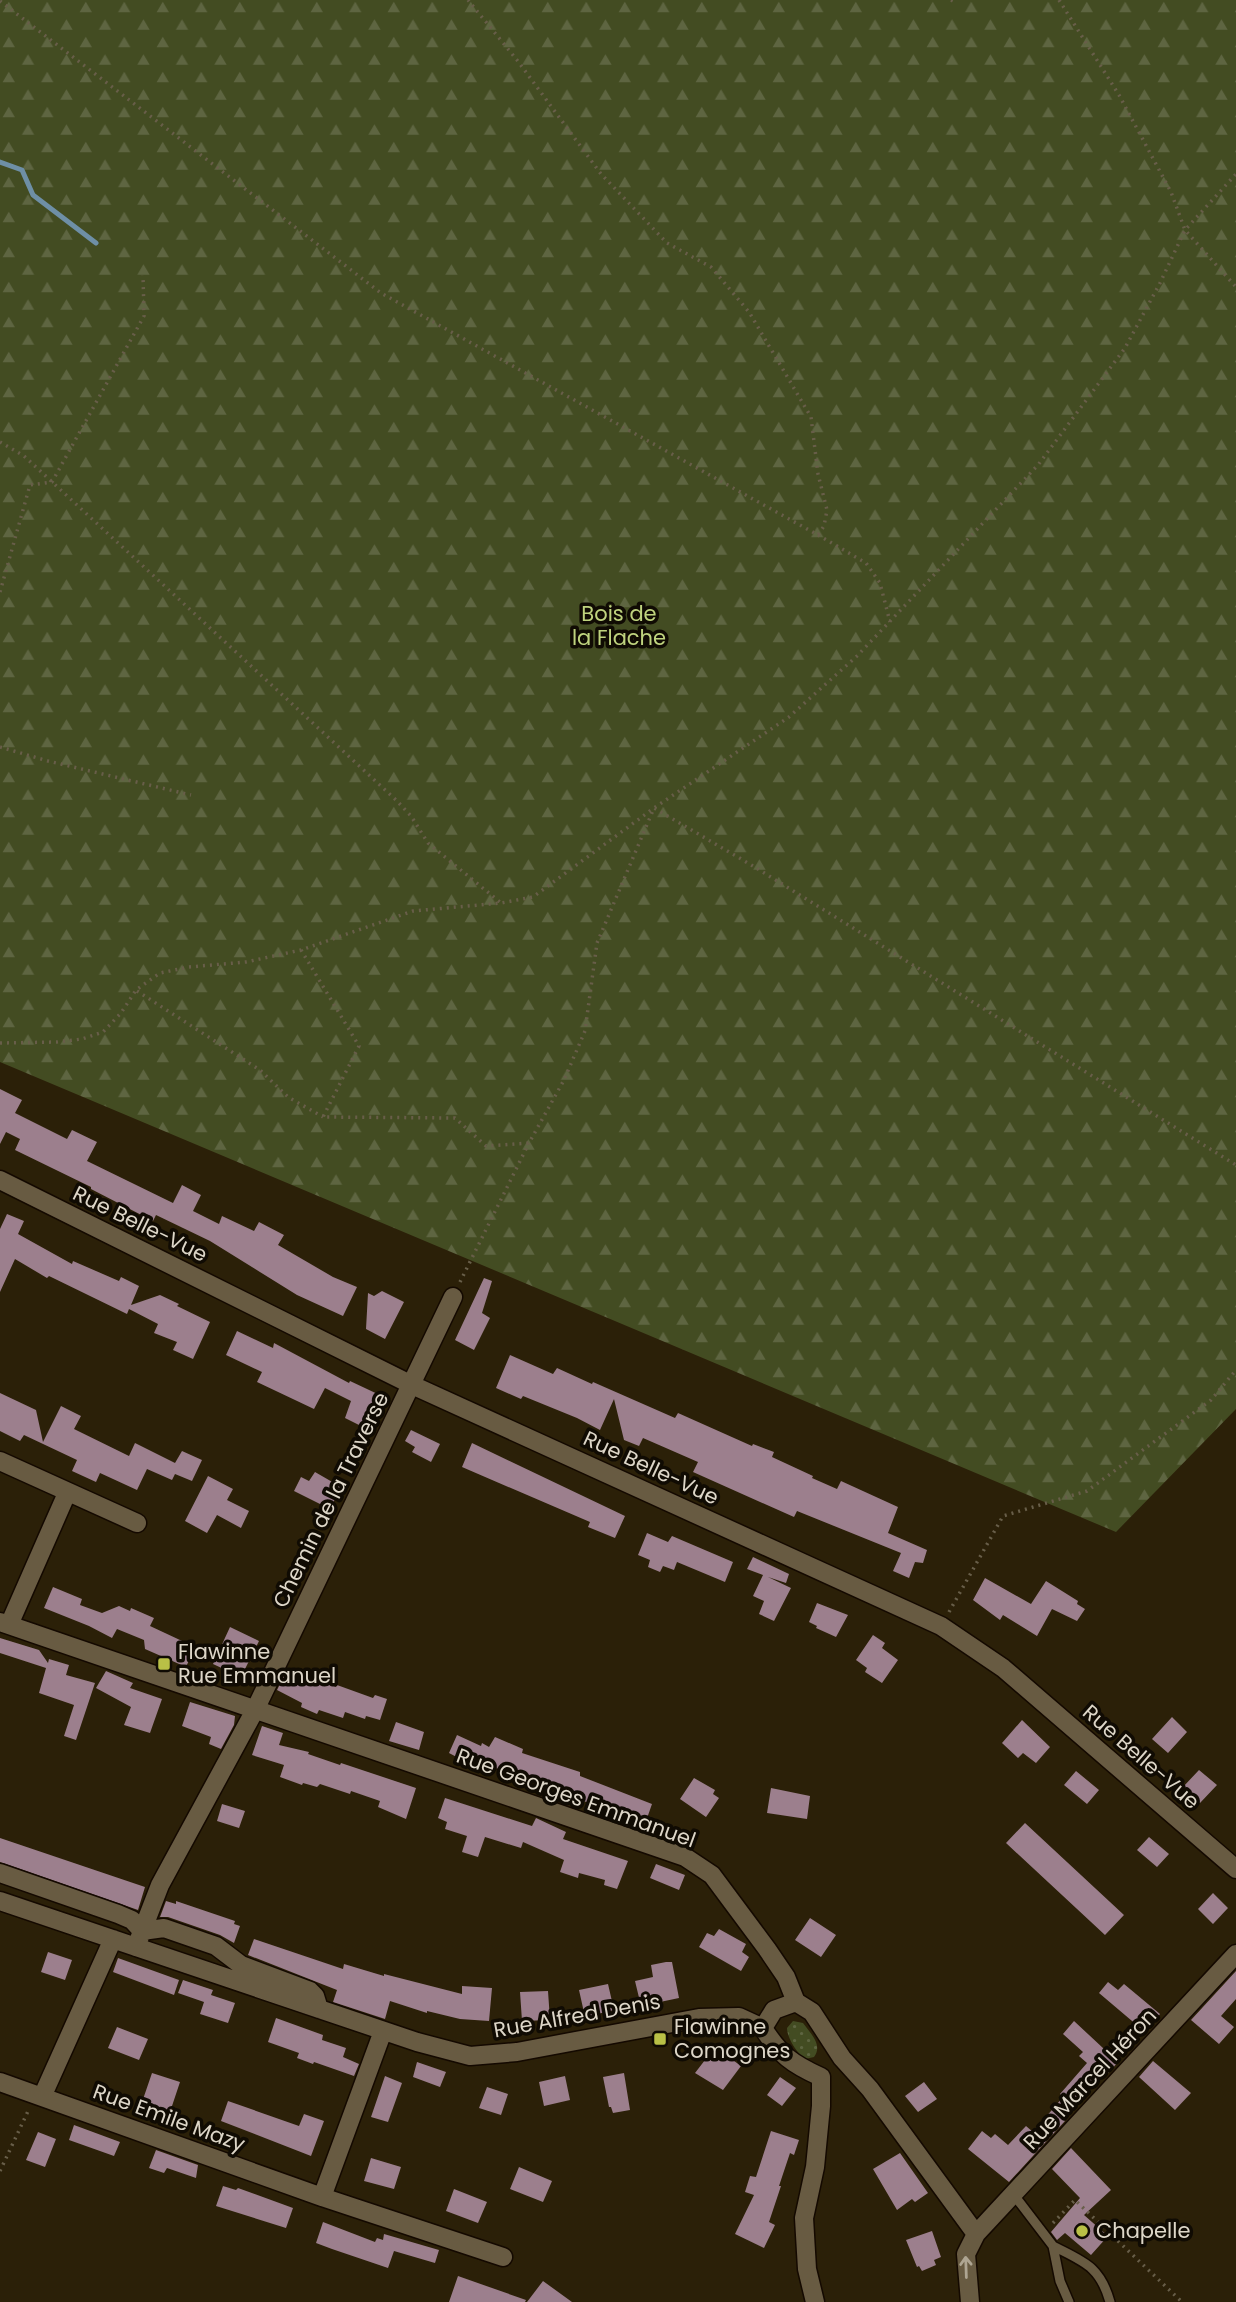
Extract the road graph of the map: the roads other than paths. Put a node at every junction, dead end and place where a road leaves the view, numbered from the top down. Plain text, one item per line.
1 (0, 1180) edge
2 (453, 1297) road end
3 (412, 1385) junction
4 (0, 1461) edge
5 (67, 1493) junction
6 (137, 1523) dead end
7 (4, 1623) edge
8 (255, 1710) junction
9 (1236, 1869) edge
10 (0, 1873) edge
11 (0, 1901) edge
12 (113, 1939) junction
13 (139, 1939) junction
14 (1236, 1954) edge
15 (796, 2002) junction
16 (319, 2009) junction
17 (763, 2028) junction
18 (383, 2031) junction
19 (842, 2058) junction
20 (821, 2077) junction
21 (0, 2082) edge
22 (38, 2096) junction
23 (1014, 2194) junction
24 (322, 2197) junction
25 (975, 2234) junction
26 (1053, 2246) junction
27 (503, 2257) dead end
28 (815, 2302) edge
29 (970, 2302) edge
30 (1069, 2302) edge
31 (1110, 2302) edge

1 - 3 street, Rue Belle-Vue
2 - 3 street, Chemin de la Traverse
3 - 8 street, Chemin de la Traverse
3 - 9 street, Rue Belle-Vue
4 - 5 street
5 - 6 street
5 - 7 street
7 - 8 street, Rue Georges Emmanuel
8 - 13 street, Chemin de la Traverse
8 - 15 street, Rue Georges Emmanuel
10 - 13 street, Rue Alfred Denis
11 - 12 street, Rue Alfred Denis
12 - 13 street, Rue Alfred Denis
12 - 22 street
13 - 16 street, Rue Alfred Denis
13 - 16 street, Rue Alfred Denis
14 - 23 street, Rue Marcel Héron
15 - 17 street
15 - 19 street, Rue Georges Emmanuel
16 - 18 street, Rue Alfred Denis
17 - 18 street, Rue Alfred Denis
17 - 20 street
18 - 24 street
19 - 20 street
19 - 25 street, Rue Georges Emmanuel
20 - 28 street
21 - 22 street, Rue Emile Mazy
22 - 24 street, Rue Emile Mazy
23 - 25 street, Rue Marcel Héron
23 - 26 lane
24 - 27 street, Rue Emile Mazy
29 -> 25 street
26 - 30 lane
26 - 31 lane

